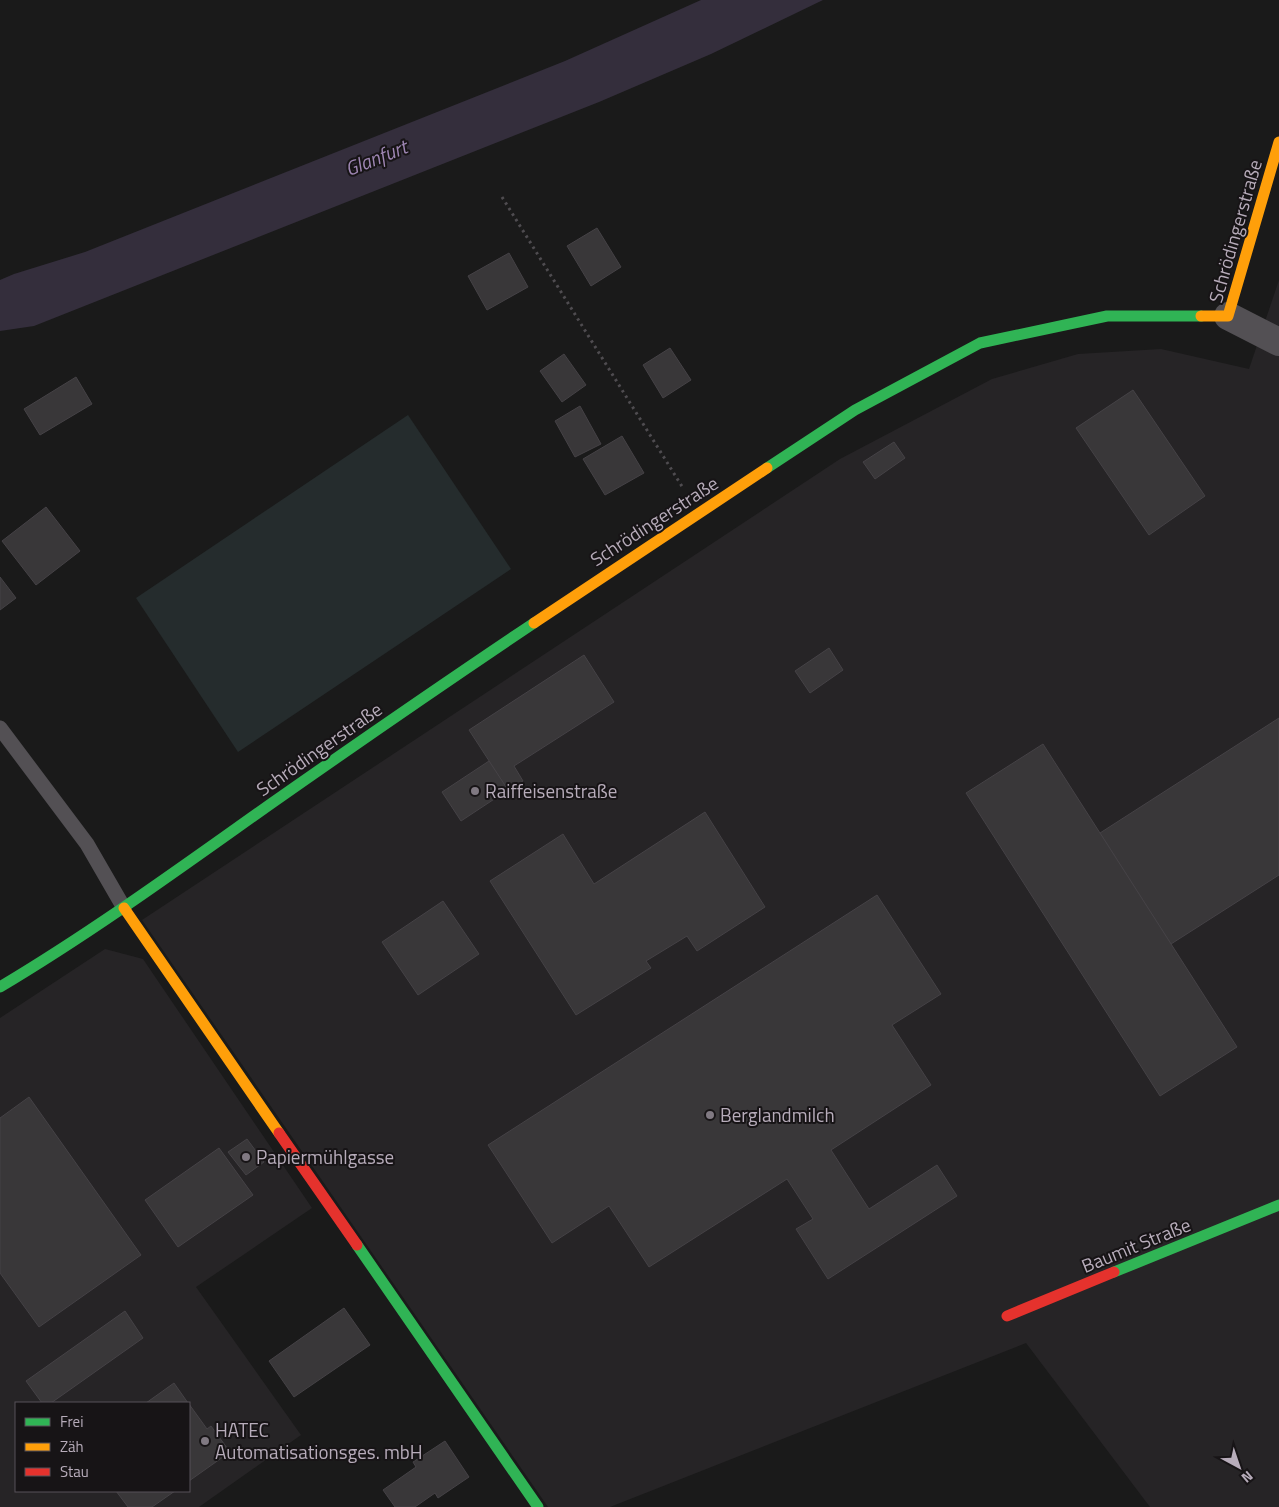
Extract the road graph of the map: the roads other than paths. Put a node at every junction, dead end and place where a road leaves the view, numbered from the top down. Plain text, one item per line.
1 (1279, 142) edge
2 (1228, 316) junction
3 (1279, 342) edge
4 (0, 728) edge
5 (124, 908) junction
6 (0, 987) edge
7 (1279, 1205) edge
8 (1007, 1316) dead end
9 (538, 1507) edge

1 - 2 street, Schrödingerstraße
2 - 3 street
2 - 5 street, Schrödingerstraße
4 - 5 lane
5 - 6 street, Schrödingerstraße
5 - 9 street
7 - 8 street, Baumit Straße

